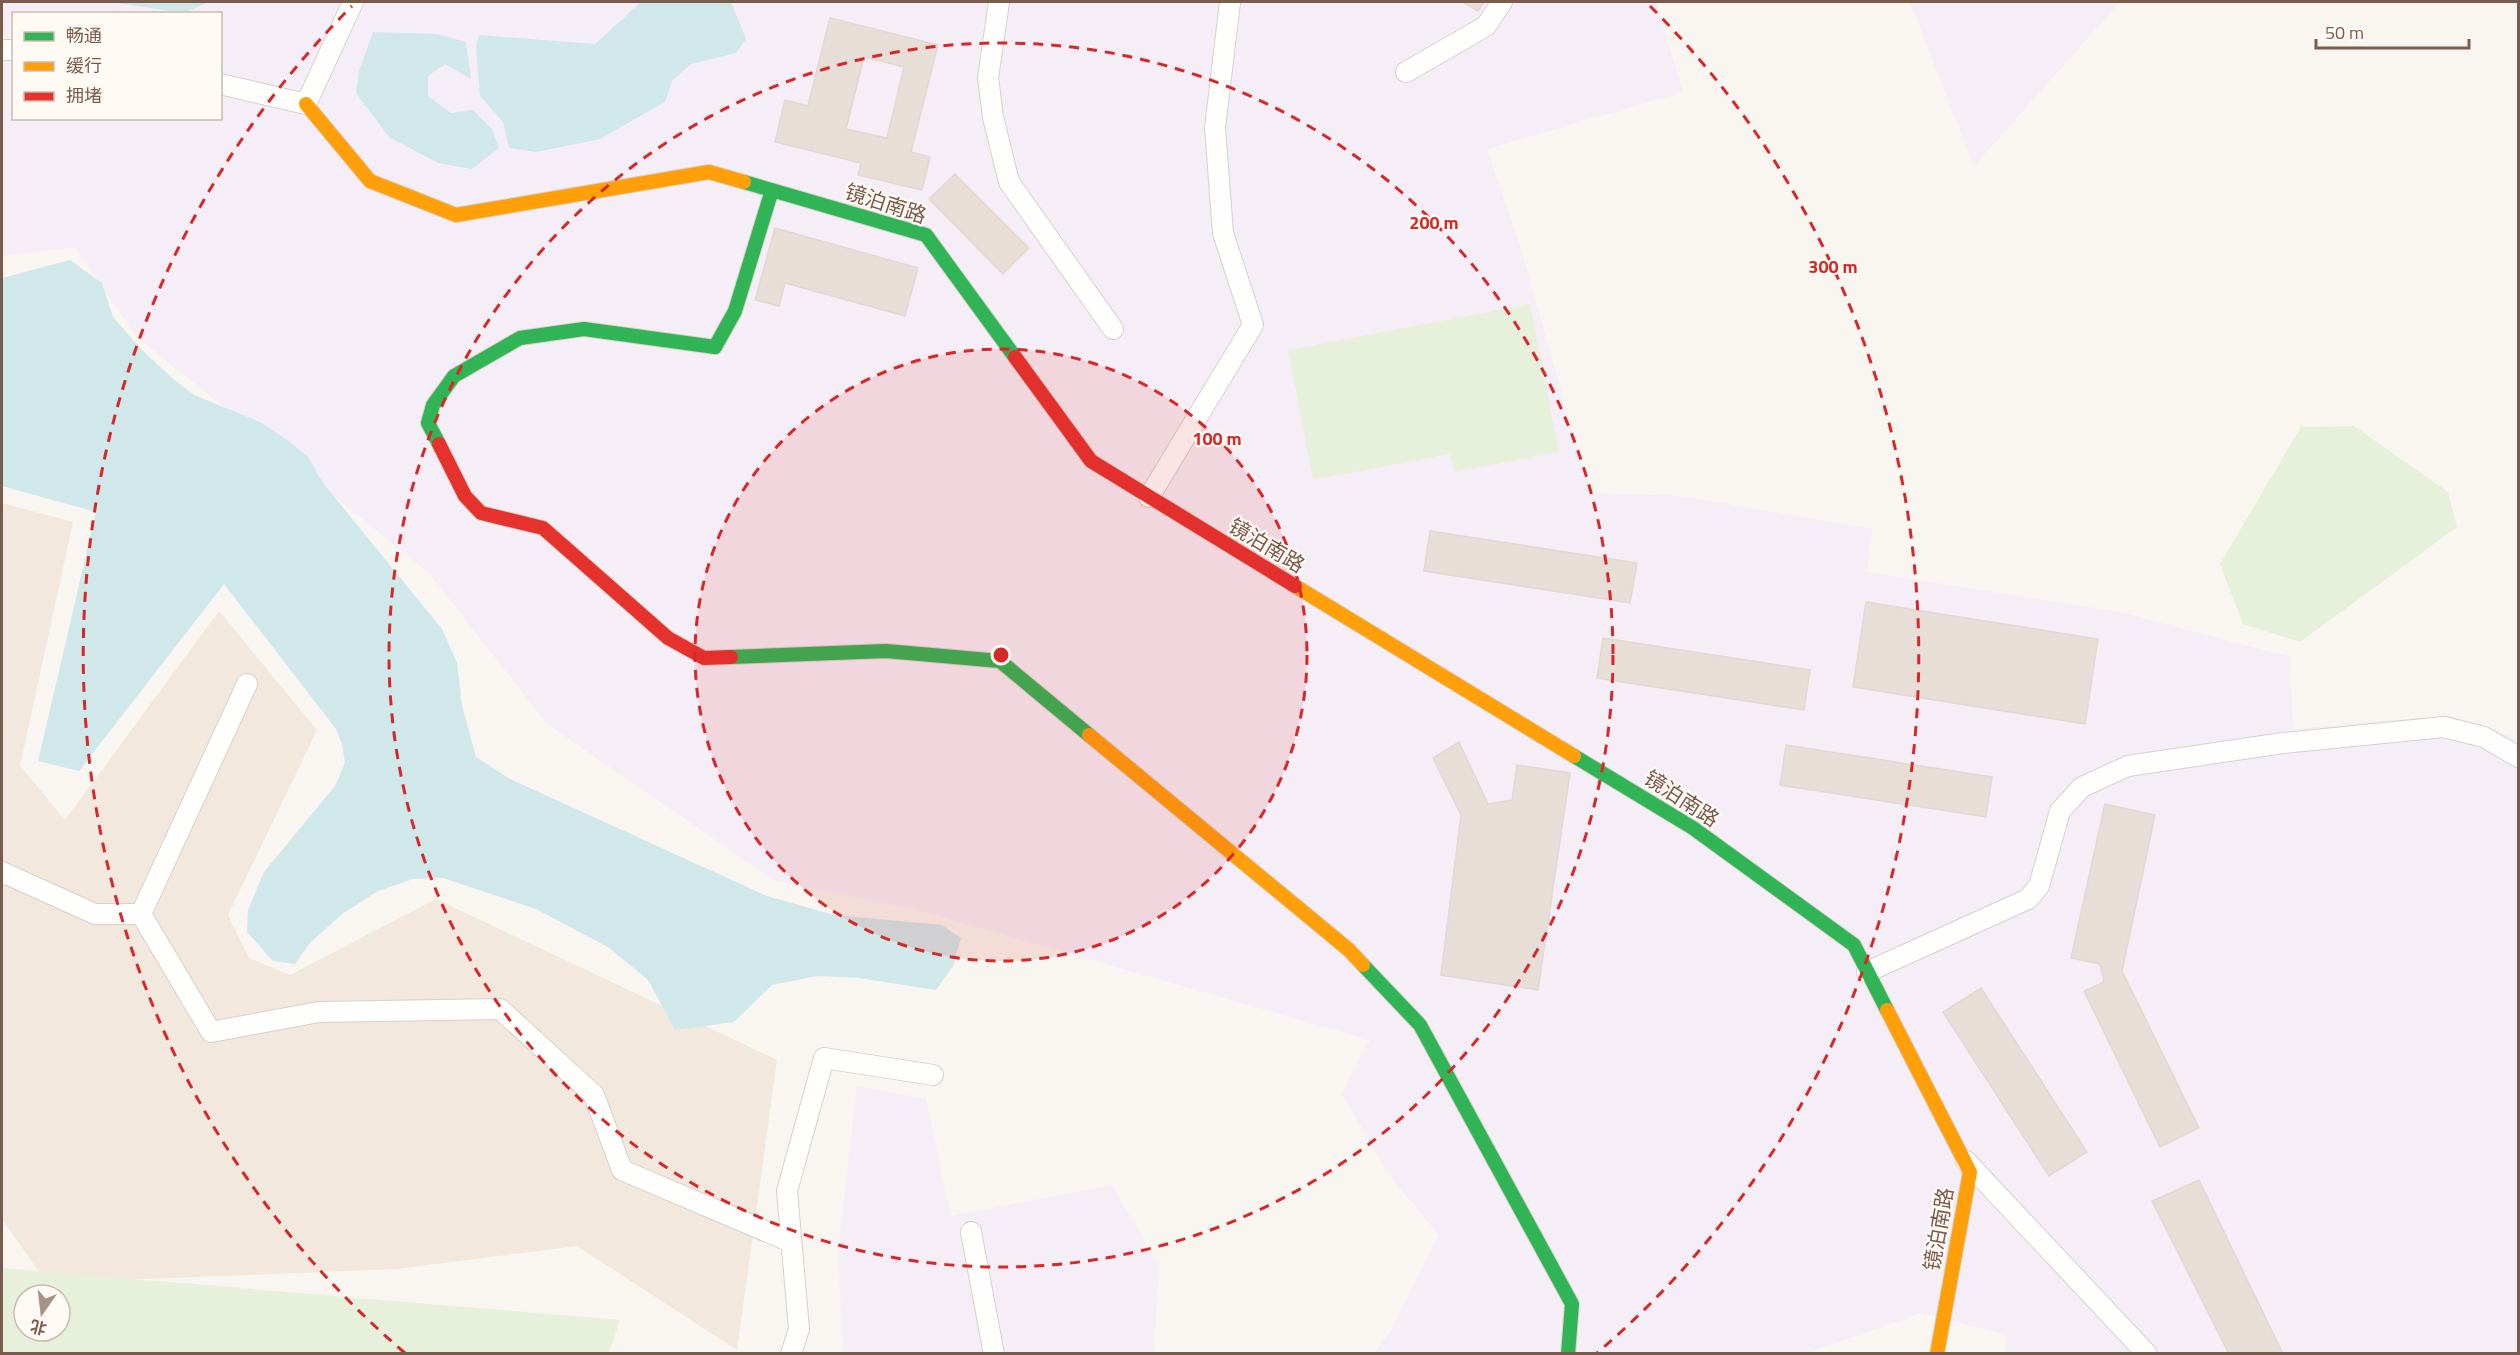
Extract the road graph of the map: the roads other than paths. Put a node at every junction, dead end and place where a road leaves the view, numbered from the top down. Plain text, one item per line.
1 (353, 2) edge
2 (999, 2) edge
3 (1230, 2) edge
4 (1503, 2) edge
5 (1406, 72) dead end
6 (222, 84) edge
7 (306, 104) junction
8 (772, 190) junction
9 (1113, 329) dead end
10 (1149, 497) junction
11 (247, 684) dead end
12 (2518, 758) edge
13 (2, 872) edge
14 (141, 914) junction
15 (1868, 972) junction
16 (933, 1075) dead end
17 (1962, 1157) junction
18 (971, 1232) dead end
19 (791, 1242) junction
20 (790, 1353) edge
21 (994, 1353) edge
22 (1568, 1353) edge
23 (1937, 1353) edge
24 (2147, 1353) edge

1 - 7 street
2 - 9 street
3 - 10 street
4 - 5 street
6 - 7 street
7 - 8 street, 镜泊南路
8 - 10 street, 镜泊南路
8 - 22 street
10 - 15 street, 镜泊南路
11 - 14 street
12 - 15 street
13 - 14 street
14 - 19 street
15 - 17 street, 镜泊南路
16 - 19 street
17 - 23 street, 镜泊南路
17 - 24 street
18 - 21 street
19 - 20 street

